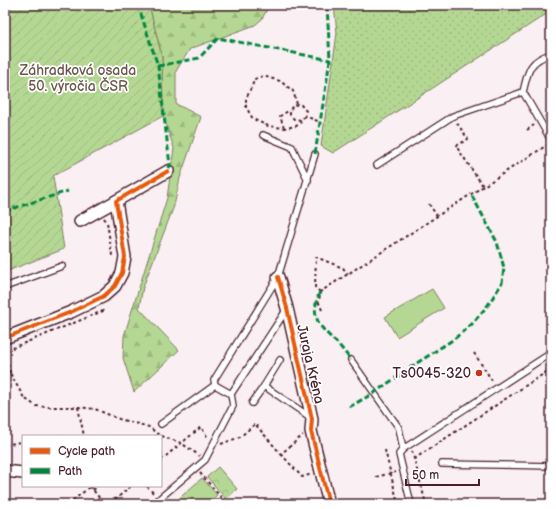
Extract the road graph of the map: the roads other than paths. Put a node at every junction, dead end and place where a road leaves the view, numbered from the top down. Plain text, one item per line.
1 (551, 54) edge
2 (523, 92) junction
3 (263, 135) dead end
4 (551, 141) edge
5 (315, 154) dead end
6 (377, 166) dead end
7 (168, 171) dead end
8 (308, 180) junction
9 (116, 201) junction
10 (80, 221) dead end
11 (62, 266) dead end
12 (278, 277) junction
13 (5, 287) edge
14 (287, 308) junction
15 (5, 338) edge
16 (551, 353) edge
17 (280, 360) dead end
18 (350, 360) dead end
19 (215, 385) junction
20 (264, 386) junction
21 (231, 394) junction
22 (252, 403) dead end
23 (312, 419) junction
24 (161, 424) dead end
25 (403, 449) junction
26 (442, 464) dead end
27 (551, 466) edge
28 (5, 471) edge
29 (22, 473) edge
30 (153, 504) edge
31 (329, 504) edge
32 (411, 504) edge

1 - 2 lane
2 - 4 lane
2 - 6 lane
3 - 8 lane
5 - 8 lane
7 - 9 street
8 - 12 lane
9 - 10 street
9 - 15 street
11 - 13 lane
12 - 14 street, Juraja Kréna
12 - 19 lane
14 - 21 lane
14 - 23 street, Juraja Kréna
16 - 25 lane
17 - 20 lane
18 - 25 lane
19 - 21 lane
19 - 24 lane
20 - 22 lane
20 - 23 lane
21 - 30 lane
23 - 31 street, Juraja Kréna
25 - 32 lane
26 - 27 lane
28 - 29 street

